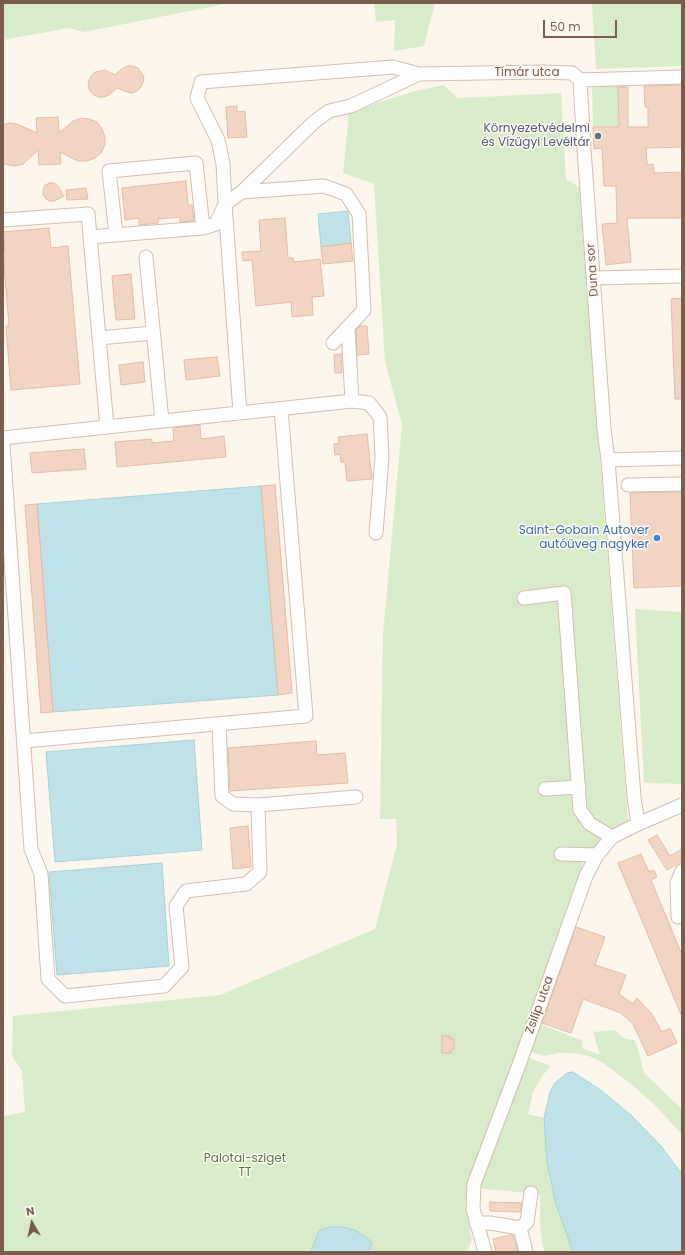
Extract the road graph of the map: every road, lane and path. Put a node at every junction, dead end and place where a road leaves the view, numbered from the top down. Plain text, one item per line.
1 (419, 74) junction
2 (682, 77) edge
3 (580, 80) junction
4 (242, 192) junction
5 (225, 204) junction
6 (3, 220) edge
7 (203, 228) junction
8 (116, 235) junction
9 (90, 237) junction
10 (146, 257) dead end
11 (682, 276) edge
12 (594, 278) junction
13 (348, 328) junction
14 (153, 333) junction
15 (99, 338) junction
16 (333, 343) dead end
17 (352, 402) junction
18 (281, 409) junction
19 (240, 413) junction
20 (162, 421) junction
21 (107, 427) junction
22 (3, 438) edge
23 (3, 444) edge
24 (682, 458) edge
25 (608, 460) junction
26 (682, 484) edge
27 (628, 485) dead end
28 (376, 533) dead end
29 (524, 598) dead end
30 (219, 724) junction
31 (24, 741) junction
32 (579, 787) junction
33 (545, 789) dead end
34 (356, 797) dead end
35 (682, 804) edge
36 (258, 805) junction
37 (638, 824) junction
38 (612, 837) junction
39 (561, 854) dead end
40 (596, 855) junction
41 (682, 871) edge
42 (678, 917) dead end
43 (531, 1193) dead end
44 (476, 1223) junction
45 (520, 1228) junction
46 (481, 1249) edge
47 (526, 1252) edge

1 - 3 street, Tímár utca
1 - 4 street
1 - 5 street
2 - 3 street, Tímár utca
3 - 12 street, Duna sor
4 - 5 street
4 - 13 street
5 - 7 street
5 - 19 street
6 - 9 street
7 - 8 street
7 - 8 street
8 - 9 street
9 - 15 street
10 - 14 street
11 - 12 street
12 - 25 street, Duna sor
13 - 16 street
13 - 17 street
14 - 15 street
14 - 20 street
15 - 21 street
17 - 18 street
17 - 28 street
18 - 19 street
18 - 30 street
19 - 20 street
20 - 21 street
21 - 22 street
23 - 31 street
24 - 25 street
25 - 37 street, Duna sor
26 - 27 street
29 - 32 street
30 - 31 street
30 - 36 street
31 - 36 street
32 - 33 street
32 - 38 street
34 - 36 street
35 - 37 street, Zsilip utca
37 - 38 street, Zsilip utca
38 - 40 street, Zsilip utca
39 - 40 street
40 - 44 street, Zsilip utca
41 - 42 street
43 - 45 street
44 - 45 street
44 - 46 street, Zsilip utca
45 - 47 street

